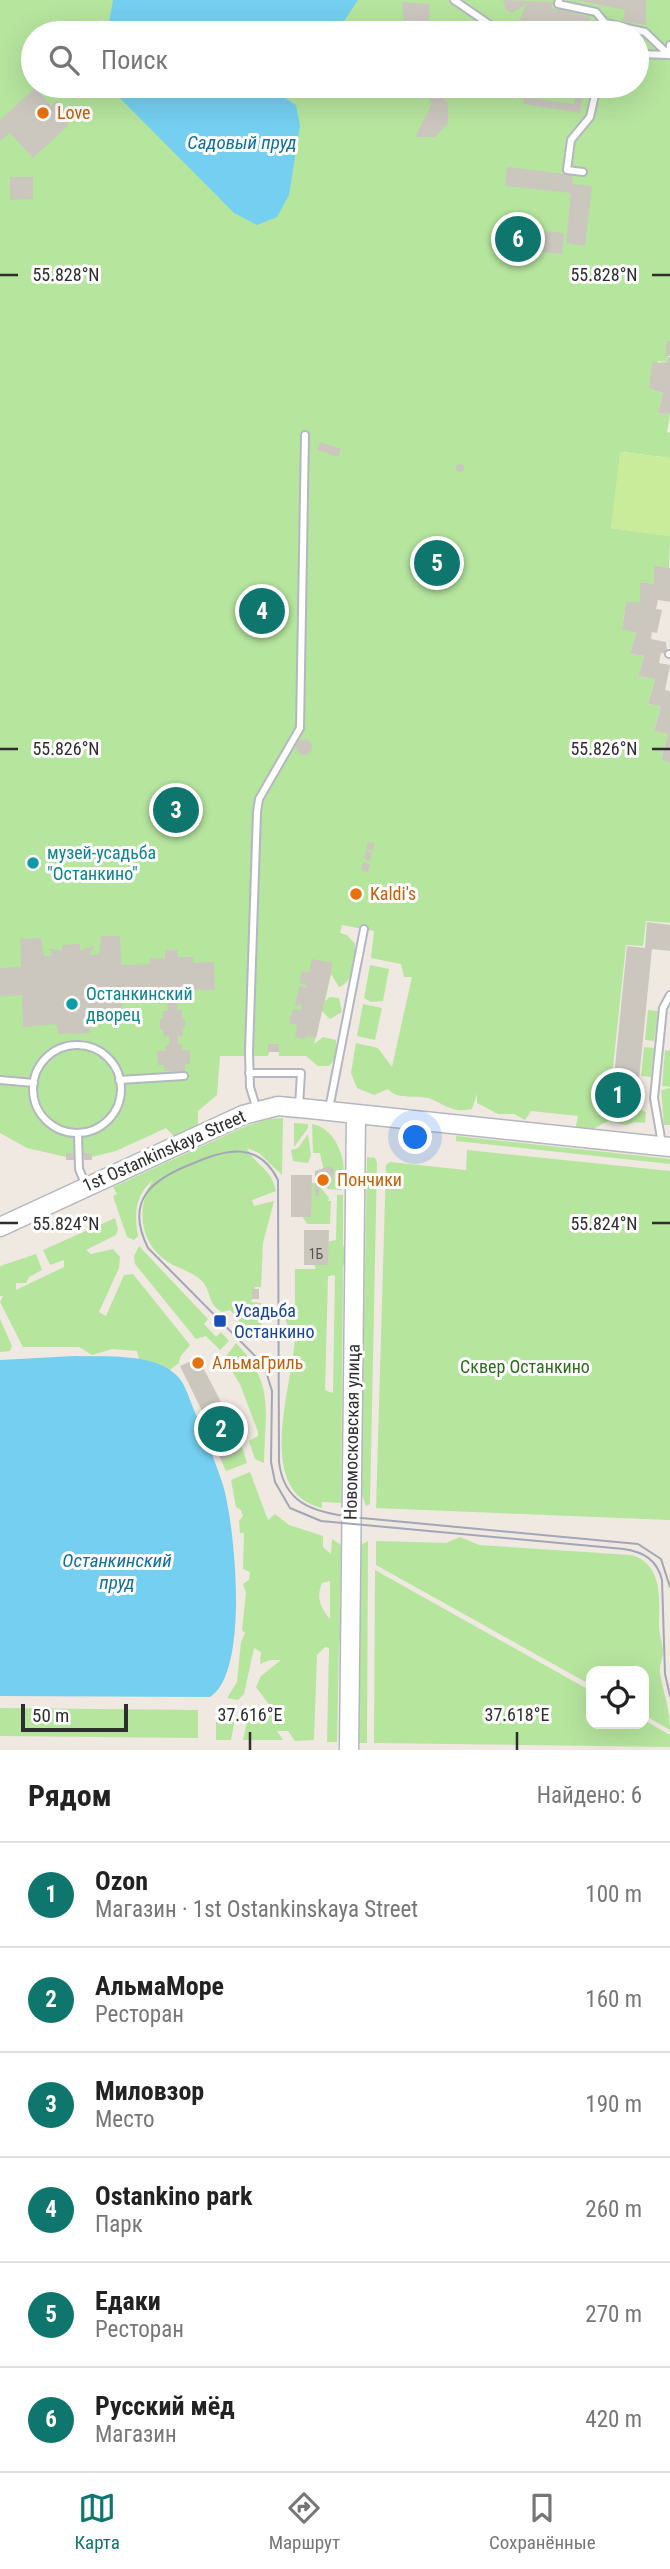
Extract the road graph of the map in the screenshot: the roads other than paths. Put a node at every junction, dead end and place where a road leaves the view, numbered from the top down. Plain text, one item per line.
1 (454, 0) edge
2 (559, 0) edge
3 (485, 21) edge
4 (603, 21) edge
5 (649, 36) edge
6 (670, 45) edge
7 (649, 54) edge
8 (670, 55) edge
9 (594, 98) edge
10 (583, 172) dead end
11 (305, 435) dead end
12 (364, 929) dead end
13 (670, 995) edge
14 (249, 1073) junction
15 (184, 1076) dead end
16 (0, 1080) edge
17 (119, 1080) junction
18 (34, 1083) junction
19 (299, 1108) junction
20 (257, 1110) junction
21 (328, 1111) junction
22 (356, 1114) junction
23 (78, 1133) junction
24 (666, 1147) edge
25 (87, 1186) junction
26 (0, 1227) edge
27 (349, 1750) edge

1 - 3 lane
2 - 4 lane
5 - 8 lane
6 - 8 lane
7 - 8 lane
9 - 10 lane
11 - 14 lane
12 - 21 lane
13 - 24 lane
14 - 19 lane
14 - 20 lane
15 - 17 lane
16 - 18 lane
17 - 18 lane
17 - 23 lane
18 - 23 lane
19 - 20 street, 1st Ostankinskaya Street
19 - 21 street, 1st Ostankinskaya Street
20 - 25 street, 1st Ostankinskaya Street
21 - 22 street, 1st Ostankinskaya Street
22 - 24 street, 1st Ostankinskaya Street
22 - 27 street, Новомосковская улица
23 - 25 lane
25 - 26 street, 1st Ostankinskaya Street

